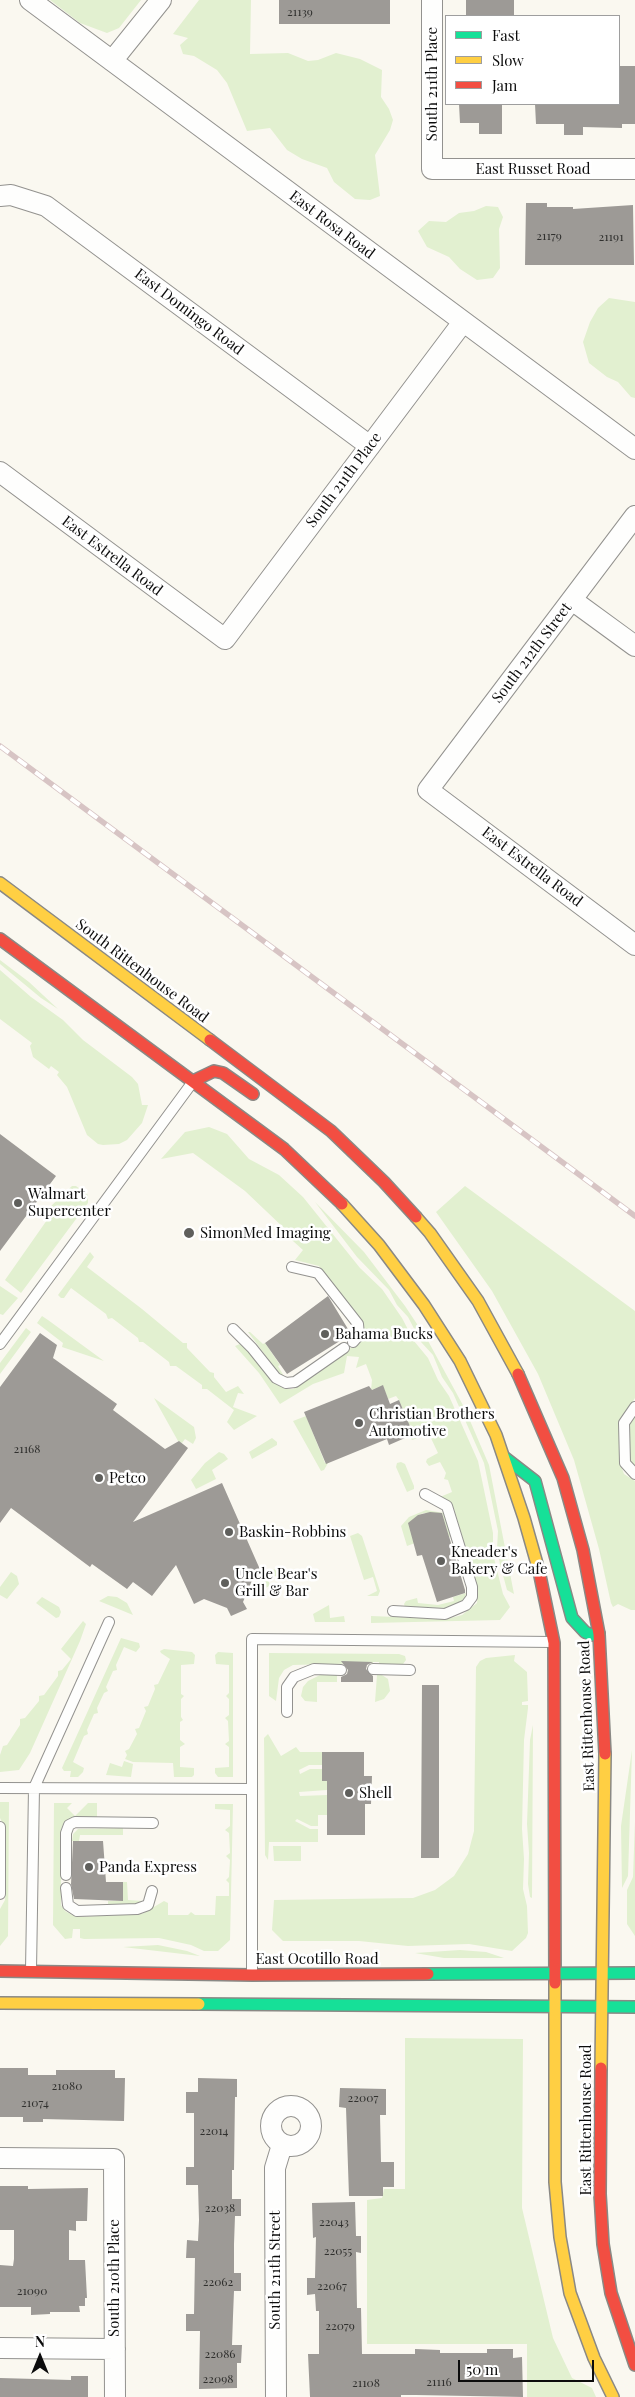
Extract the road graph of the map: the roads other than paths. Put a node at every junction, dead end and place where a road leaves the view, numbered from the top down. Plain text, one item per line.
1 (30, 0) edge
2 (161, 0) edge
3 (432, 0) edge
4 (112, 61) junction
5 (432, 169) joint
6 (635, 169) edge
7 (0, 196) edge
8 (463, 322) junction
9 (370, 446) junction
10 (635, 449) edge
11 (0, 472) edge
12 (635, 516) edge
13 (572, 600) junction
14 (225, 639) joint
15 (635, 646) edge
16 (428, 790) joint
17 (0, 883) edge
18 (0, 939) edge
19 (635, 945) edge
20 (194, 1081) junction
21 (266, 1082) joint
22 (266, 1104) dead end
23 (340, 1157) dead end
24 (359, 1158) junction
25 (292, 1267) dead end
26 (233, 1329) dead end
27 (0, 1344) edge
28 (635, 1406) edge
29 (504, 1457) junction
30 (635, 1474) edge
31 (425, 1494) dead end
32 (393, 1611) dead end
33 (109, 1622) dead end
34 (599, 1634) junction
35 (554, 1642) junction
36 (373, 1669) dead end
37 (341, 1670) dead end
38 (410, 1670) dead end
39 (287, 1712) dead end
40 (0, 1788) edge
41 (34, 1788) junction
42 (252, 1789) junction
43 (153, 1823) dead end
44 (0, 1827) edge
45 (66, 1875) dead end
46 (66, 1888) dead end
47 (152, 1892) dead end
48 (0, 1894) edge
49 (0, 1972) edge
50 (31, 1972) junction
51 (604, 1973) junction
52 (635, 1973) edge
53 (556, 1974) junction
54 (252, 1975) junction
55 (12, 1984) dead end
56 (0, 2002) edge
57 (556, 2007) junction
58 (601, 2007) junction
59 (635, 2007) edge
60 (282, 2145) dead end
61 (0, 2158) edge
62 (0, 2348) edge
63 (115, 2349) junction
64 (635, 2365) edge
65 (115, 2397) edge
66 (276, 2397) edge
67 (613, 2397) edge

1 - 4 street, East Rosa Road
2 - 4 street
3 - 5 street, South 211th Place
4 - 8 street, East Rosa Road
5 - 6 street, East Russet Road
7 - 9 street, East Domingo Road
8 - 9 street, South 211th Place
8 - 10 street, East Rosa Road
9 - 14 street, South 211th Place
11 - 14 street, East Estrella Road
12 - 13 street, South 212th Street
13 - 15 street
13 - 16 street, South 212th Street
16 - 19 street, East Estrella Road
17 - 21 main road, South Rittenhouse Road
18 - 20 main road
20 - 22 main road
20 - 27 lane
20 - 29 main road, East Rittenhouse Road
21 - 24 main road, East Rittenhouse Road
23 - 24 main road
24 - 34 main road, East Rittenhouse Road
25 - 26 lane
28 - 30 lane
29 - 34 main road
29 - 35 main road, East Rittenhouse Road
31 - 32 lane
33 - 41 lane
34 - 51 main road, East Rittenhouse Road
35 - 42 lane
35 - 53 main road, East Rittenhouse Road
36 - 38 lane
37 - 39 lane
40 - 41 lane
41 - 42 lane
41 - 50 lane
42 - 54 lane
43 - 45 lane
44 - 48 lane
46 - 47 lane
49 - 50 main road, East Ocotillo Road
50 - 54 main road, East Ocotillo Road
50 - 55 main road
51 - 52 main road, East Ocotillo Road
51 - 53 main road, East Ocotillo Road
51 - 58 main road, East Rittenhouse Road
53 - 54 main road, East Ocotillo Road
53 - 57 main road, East Rittenhouse Road
56 - 57 main road
57 - 58 main road
57 - 67 main road, East Rittenhouse Road
58 - 59 main road
58 - 64 main road, East Rittenhouse Road
60 - 66 street, South 211th Street
61 - 63 street, South 210th Place
62 - 63 street
63 - 65 street, South 210th Place

